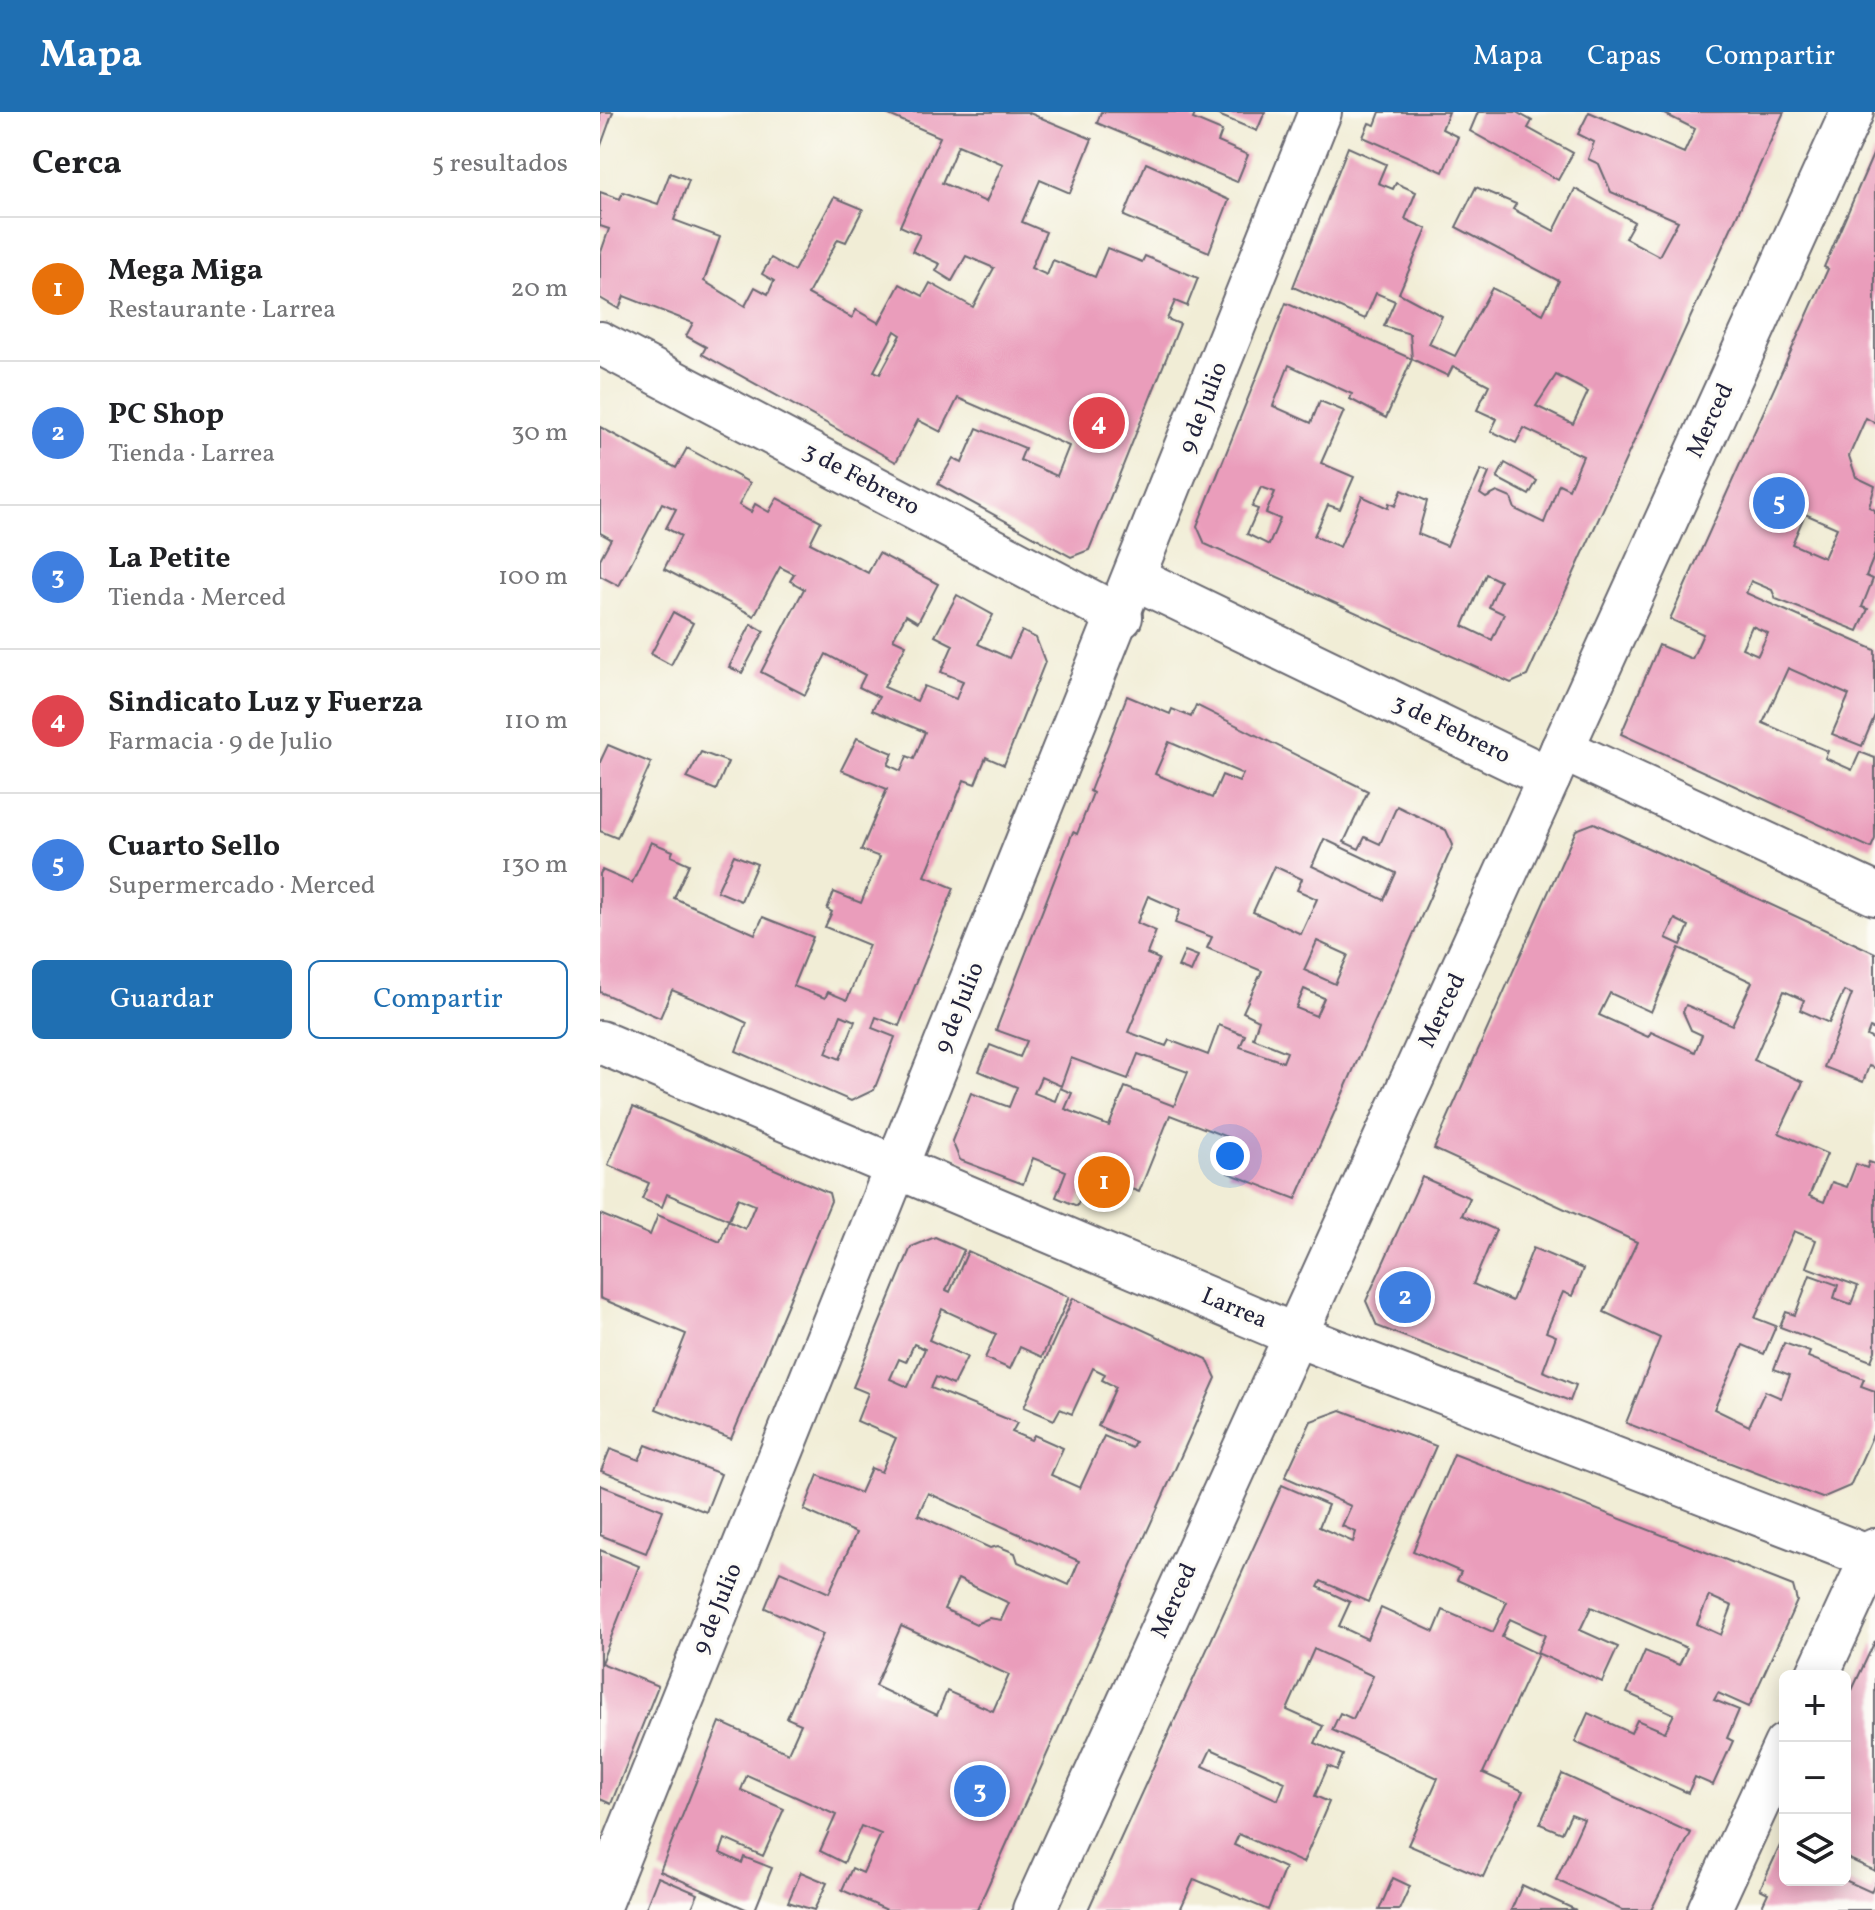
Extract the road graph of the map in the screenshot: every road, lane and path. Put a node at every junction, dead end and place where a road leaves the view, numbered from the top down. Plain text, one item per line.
1 (1320, 112) edge
2 (1852, 112) edge
3 (600, 343) edge
4 (1137, 579) junction
5 (1121, 617) junction
6 (1555, 764) junction
7 (1875, 894) edge
8 (600, 1042) edge
9 (895, 1167) junction
10 (1295, 1335) junction
11 (1874, 1555) edge
12 (1820, 1670) edge
13 (1779, 1758) edge
14 (600, 1904) edge
15 (1034, 1910) edge
16 (1709, 1910) edge

1 - 4 street, 9 de Julio
2 - 6 street, Merced
3 - 5 street, 3 de Febrero
4 - 5 street, 9 de Julio
4 - 6 street, 3 de Febrero
5 - 9 street, 9 de Julio
6 - 7 street, 3 de Febrero
6 - 10 street, Merced
8 - 9 street, Larrea
9 - 10 street, Larrea
9 - 14 street, 9 de Julio
10 - 11 street, Larrea
10 - 15 street, Merced
11 - 12 street
13 - 16 street

